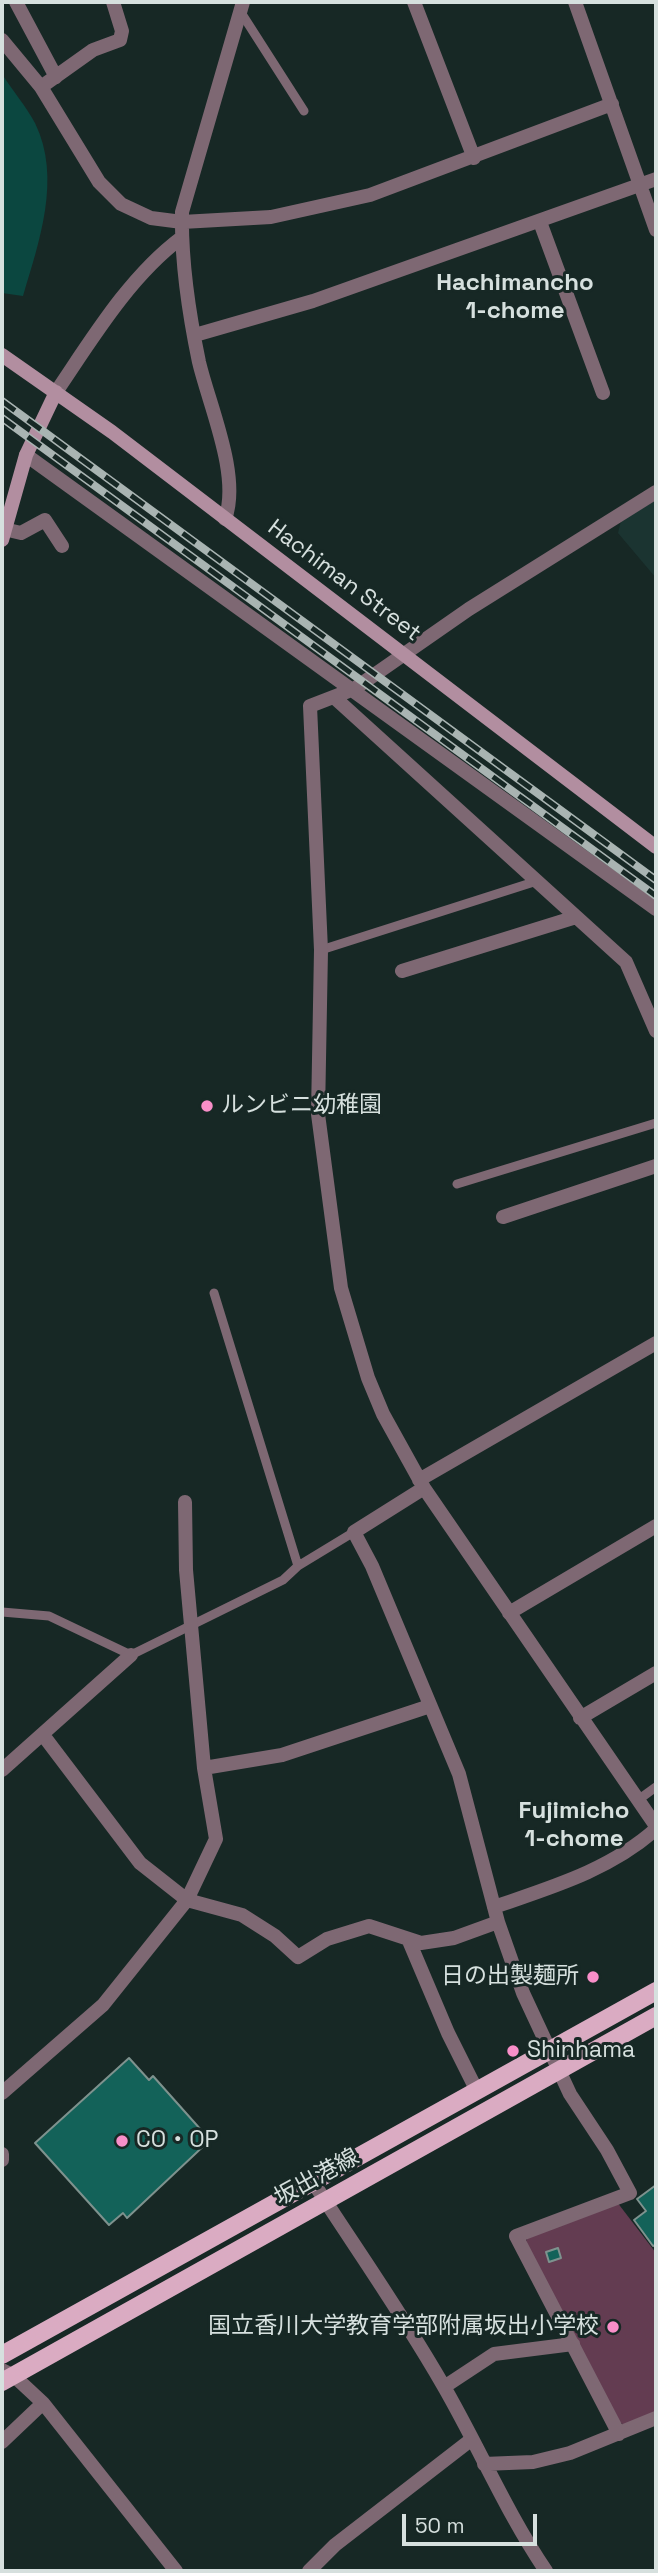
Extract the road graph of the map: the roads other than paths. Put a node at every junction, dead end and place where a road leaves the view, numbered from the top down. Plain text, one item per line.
1 (16, 2) edge
2 (113, 2) edge
3 (414, 2) edge
4 (575, 2) edge
5 (242, 6) edge
6 (2, 40) edge
7 (56, 77) junction
8 (41, 87) junction
9 (612, 104) junction
10 (304, 111) dead end
11 (474, 158) junction
12 (656, 179) edge
13 (640, 184) junction
14 (181, 222) junction
15 (540, 222) junction
16 (656, 230) edge
17 (181, 238) junction
18 (195, 335) junction
19 (2, 355) edge
20 (56, 392) junction
21 (603, 393) dead end
22 (26, 455) junction
23 (656, 492) edge
24 (225, 519) junction
25 (3, 535) edge
26 (62, 546) dead end
27 (404, 656) junction
28 (354, 688) junction
29 (335, 698) junction
30 (656, 847) edge
31 (537, 881) junction
32 (656, 909) edge
33 (576, 917) junction
34 (321, 950) junction
35 (402, 971) dead end
36 (656, 1031) edge
37 (656, 1123) edge
38 (656, 1166) edge
39 (457, 1184) dead end
40 (503, 1217) dead end
41 (214, 1293) dead end
42 (656, 1343) edge
43 (422, 1484) junction
44 (185, 1502) dead end
45 (656, 1526) edge
46 (354, 1532) junction
47 (298, 1566) junction
48 (2, 1612) edge
49 (509, 1613) junction
50 (191, 1625) junction
51 (131, 1655) junction
52 (656, 1673) edge
53 (430, 1706) junction
54 (580, 1718) junction
55 (43, 1735) junction
56 (204, 1768) junction
57 (2, 1770) edge
58 (656, 1787) edge
59 (638, 1800) junction
60 (656, 1827) edge
61 (187, 1900) junction
62 (494, 1907) junction
63 (498, 1922) junction
64 (409, 1941) junction
65 (656, 1991) edge
66 (656, 2016) edge
67 (550, 2050) junction
68 (559, 2071) junction
69 (477, 2091) junction
70 (2, 2093) edge
71 (2, 2154) edge
72 (2, 2160) edge
73 (313, 2182) junction
74 (326, 2201) junction
75 (573, 2344) junction
76 (2, 2355) edge
77 (6, 2376) edge
78 (444, 2387) junction
79 (43, 2403) junction
80 (656, 2418) edge
81 (619, 2434) junction
82 (472, 2440) junction
83 (2, 2442) edge
84 (484, 2464) junction
85 (176, 2571) edge
86 (309, 2571) edge
87 (546, 2571) edge

1 - 7 street
2 - 7 street
3 - 11 street
4 - 9 street
5 - 10 lane
5 - 14 street
6 - 8 street
7 - 8 street
8 - 14 street
9 - 11 street
9 - 13 street
11 - 14 street
12 - 13 street
13 - 15 street
13 - 16 street
14 - 17 street
15 - 18 street
15 - 21 street
17 - 18 street
17 - 20 street
18 - 24 street
19 - 20 street, Hachiman Street
20 - 22 street
20 - 24 street, Hachiman Street
22 - 25 street
22 - 28 street
23 - 27 street
24 - 27 street, Hachiman Street
25 - 26 street
27 - 28 street
27 - 30 street, Hachiman Street
28 - 29 street
28 - 32 street
29 - 31 street
29 - 34 street
31 - 33 street
31 - 34 lane
33 - 35 street
33 - 36 street
34 - 43 street
37 - 39 lane
38 - 40 street
41 - 47 lane
42 - 43 street
43 - 46 street
43 - 49 street
44 - 50 street
45 - 49 street
46 - 47 lane
46 - 53 street
47 - 50 lane
48 - 51 lane
49 - 54 street
50 - 51 lane
50 - 56 street
51 - 55 street
52 - 54 street
53 - 56 street
53 - 62 street
54 - 59 street
55 - 57 street
55 - 61 street
56 - 61 street
58 - 59 lane
59 - 60 street
60 - 62 street
61 - 64 street
61 - 70 street
62 - 63 street
63 - 64 street
63 - 67 street
64 - 69 street
65 - 67 main road, 坂出港線
66 - 68 main road, 坂出港線
67 - 68 street
67 - 69 main road, 坂出港線
68 - 74 main road, 坂出港線
68 - 75 street
69 - 73 main road, 坂出港線
71 - 72 street
73 - 74 street
73 - 76 main road, 坂出港線
74 - 77 main road, 坂出港線
74 - 78 street
75 - 78 street
75 - 81 street
77 - 79 street
78 - 82 street
79 - 83 street
79 - 85 street
80 - 81 street
81 - 84 street
82 - 84 street
82 - 86 street
84 - 87 street

